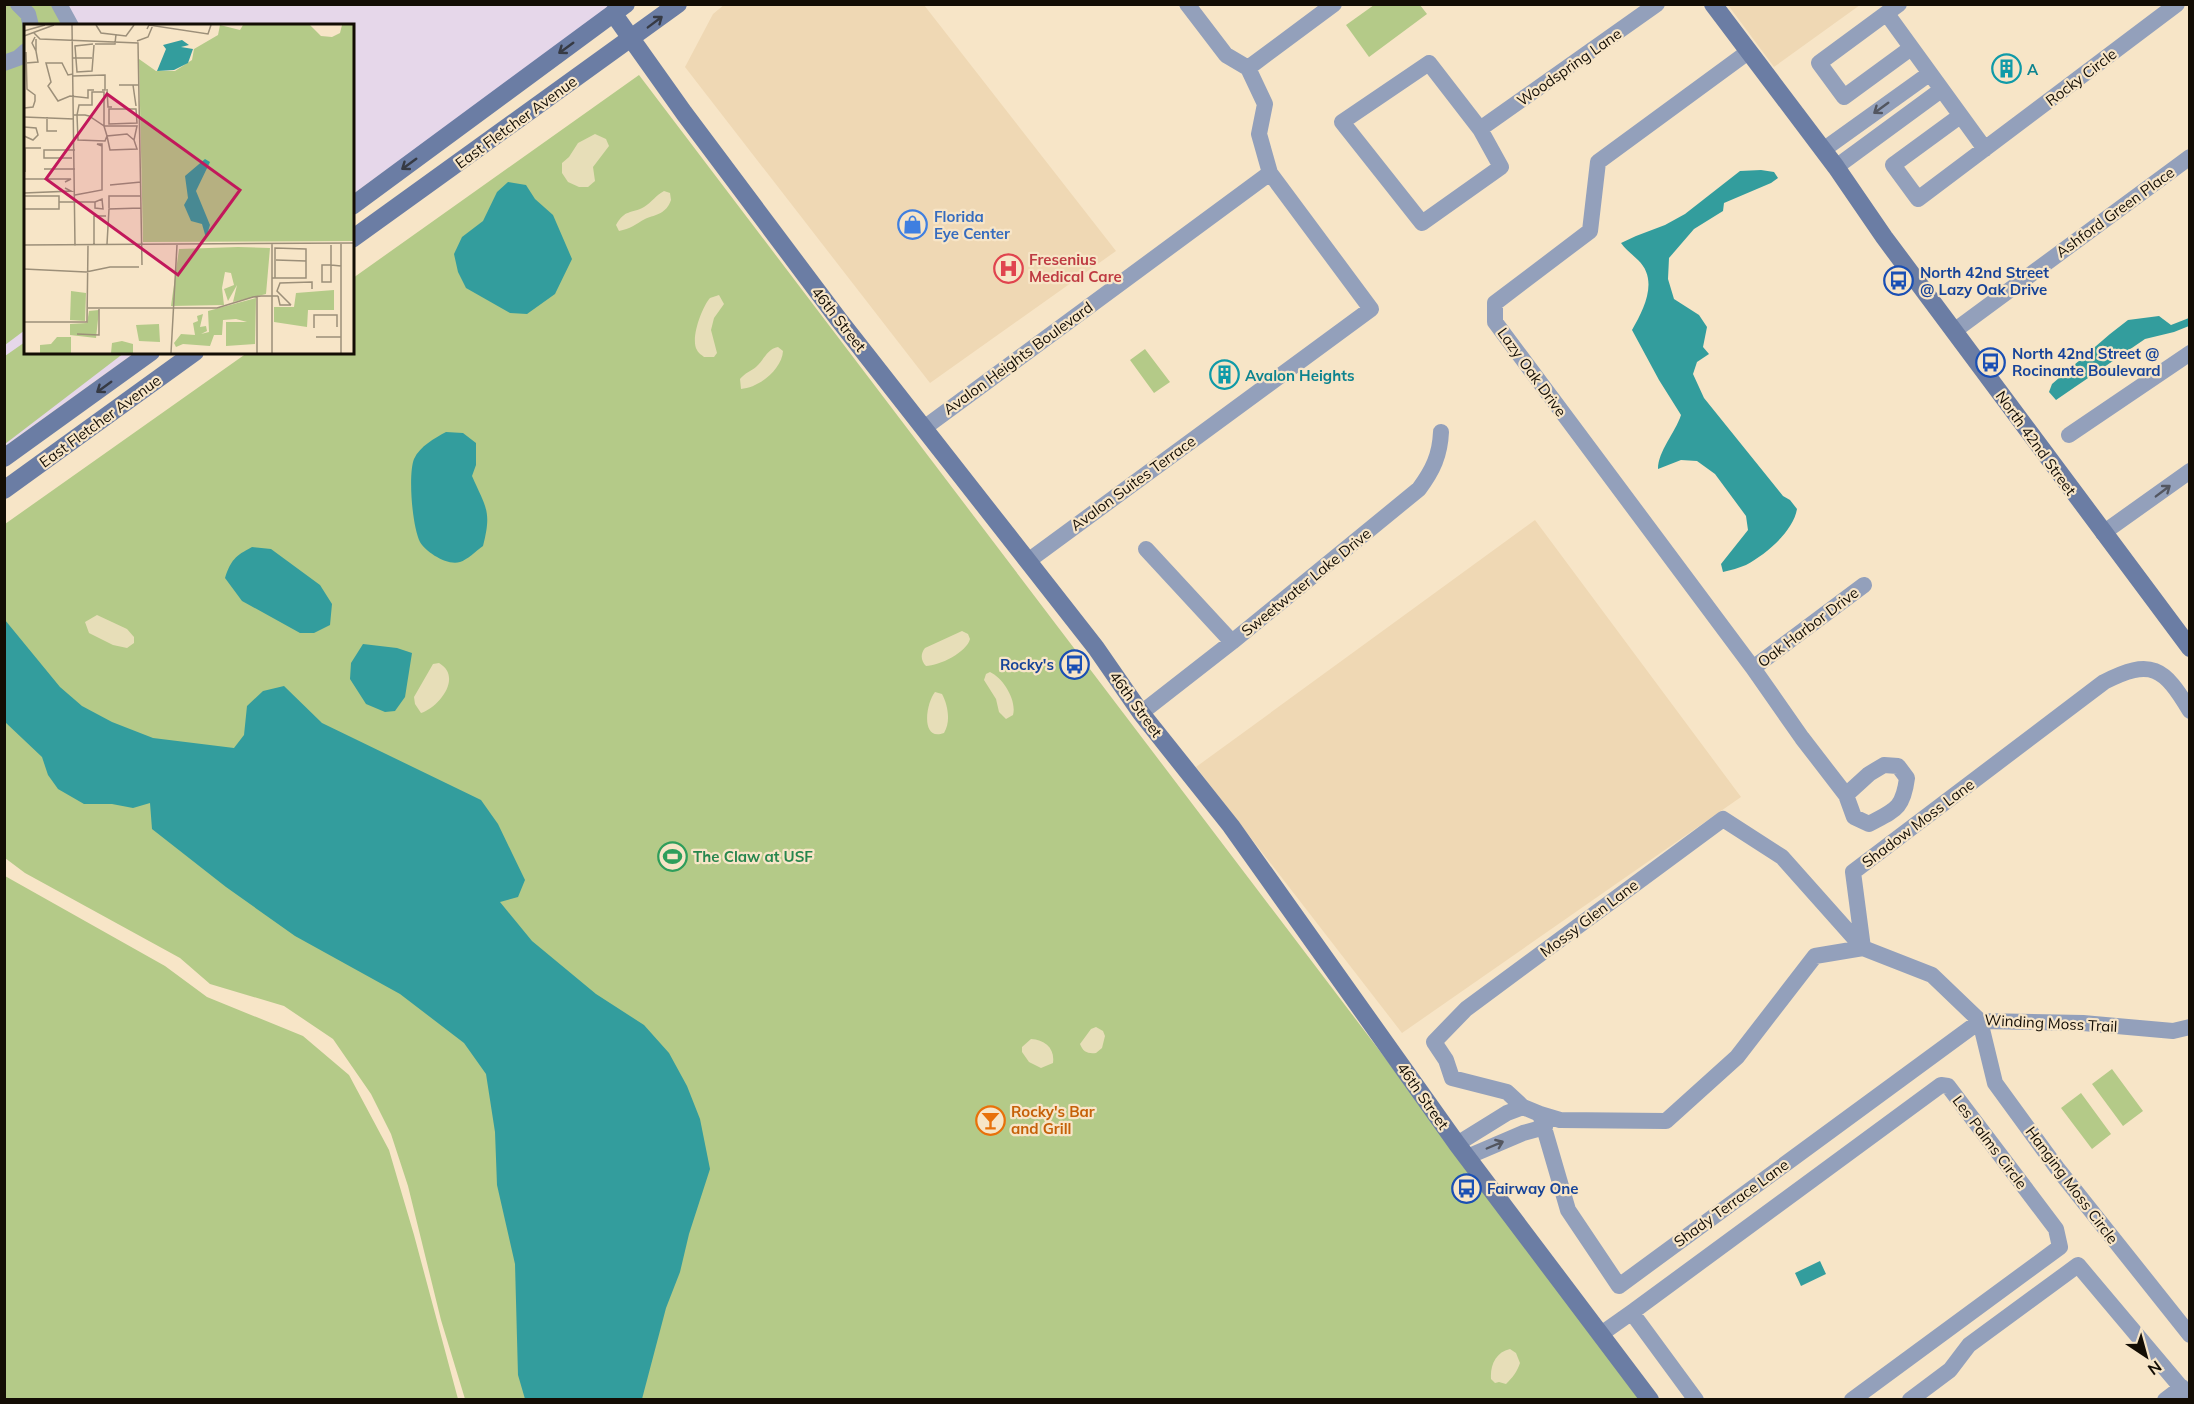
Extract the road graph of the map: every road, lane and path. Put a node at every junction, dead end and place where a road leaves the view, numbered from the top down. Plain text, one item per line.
1 (59, 4) edge
2 (678, 4) edge
3 (1187, 4) edge
4 (1334, 4) edge
5 (1657, 4) edge
6 (1713, 4) edge
7 (2177, 4) edge
8 (615, 8) edge
9 (1893, 9) edge
10 (70, 24) edge
11 (632, 39) junction
12 (1911, 48) junction
13 (1748, 52) junction
14 (24, 53) edge
15 (4, 63) edge
16 (1248, 68) junction
17 (1929, 74) junction
18 (1941, 90) junction
19 (1960, 116) junction
20 (1480, 129) junction
21 (1985, 148) junction
22 (1823, 150) junction
23 (2190, 157) edge
24 (1836, 167) junction
25 (1270, 173) junction
26 (354, 204) edge
27 (354, 238) edge
28 (1954, 331) junction
29 (2190, 353) edge
30 (148, 354) edge
31 (192, 354) edge
32 (924, 428) junction
33 (2074, 431) dead end
34 (1441, 432) dead end
35 (4, 458) edge
36 (2190, 471) edge
37 (4, 490) edge
38 (2103, 533) junction
39 (1146, 549) dead end
40 (1028, 561) junction
41 (1864, 585) dead end
42 (1232, 642) junction
43 (2190, 648) edge
44 (1753, 668) junction
45 (2190, 711) edge
46 (1141, 713) junction
47 (1846, 795) dead end
48 (1863, 948) junction
49 (1980, 1021) junction
50 (2190, 1027) edge
51 (1523, 1107) junction
52 (1544, 1125) junction
53 (1462, 1150) junction
54 (2060, 1247) junction
55 (2078, 1265) junction
56 (1635, 1310) junction
57 (1601, 1334) junction
58 (2190, 1335) edge
59 (2186, 1393) edge
60 (1650, 1400) edge
61 (1696, 1400) edge
62 (1852, 1400) edge
63 (1910, 1400) edge
64 (2165, 1400) edge

1 - 10 street
11 -> 2 street, East Fletcher Avenue
3 - 16 street
4 - 16 street
5 - 20 street, Woodspring Lane
6 - 13 street, North 42nd Street
7 - 21 street, Rocky Circle
8 - 11 street, 46th Street
8 -> 26 street, East Fletcher Avenue
9 - 12 street
9 - 12 street
11 - 27 street, East Fletcher Avenue
11 - 32 street, 46th Street
12 - 17 street
13 - 22 street, North 42nd Street
13 - 44 street, Lazy Oak Drive
14 - 15 street
16 - 25 street
17 - 18 street
17 -> 22 street
18 - 19 street
18 - 24 street
19 - 21 street
19 - 21 street, Rocky Circle
20 - 20 street
22 - 24 street, North 42nd Street
23 - 28 street, Ashford Green Place
24 - 28 street, North 42nd Street
25 - 32 street, Avalon Heights Boulevard
25 - 40 street, Avalon Suites Terrace
28 - 38 street, North 42nd Street
29 - 33 street
30 -> 35 street, East Fletcher Avenue
31 - 37 street, East Fletcher Avenue
32 - 40 street, 46th Street
34 - 42 street, Sweetwater Lake Drive
38 -> 36 street
38 - 43 street, North 42nd Street
39 - 42 street
40 - 46 street, 46th Street
41 - 44 street, Oak Harbor Drive
42 - 46 street, Sweetwater Lake Drive
44 - 47 street, Lazy Oak Drive
45 - 48 street, Shadow Moss Lane
46 - 53 street, 46th Street
48 - 49 street, Winding Moss Trail
48 - 51 street, Mossy Glen Lane
48 - 52 street
49 - 50 street, Winding Moss Trail
49 - 52 street, Shady Terrace Lane
49 - 58 street, Hanging Moss Circle
51 - 52 street, Mossy Glen Lane
51 - 53 street
53 -> 52 street
53 - 57 street, 46th Street
54 - 55 street
54 - 56 street, Les Palms Circle
54 - 62 street
55 - 59 street
55 - 63 street
56 - 57 street, Les Palms Circle
56 - 61 street
57 - 60 street, 46th Street
59 - 64 street

